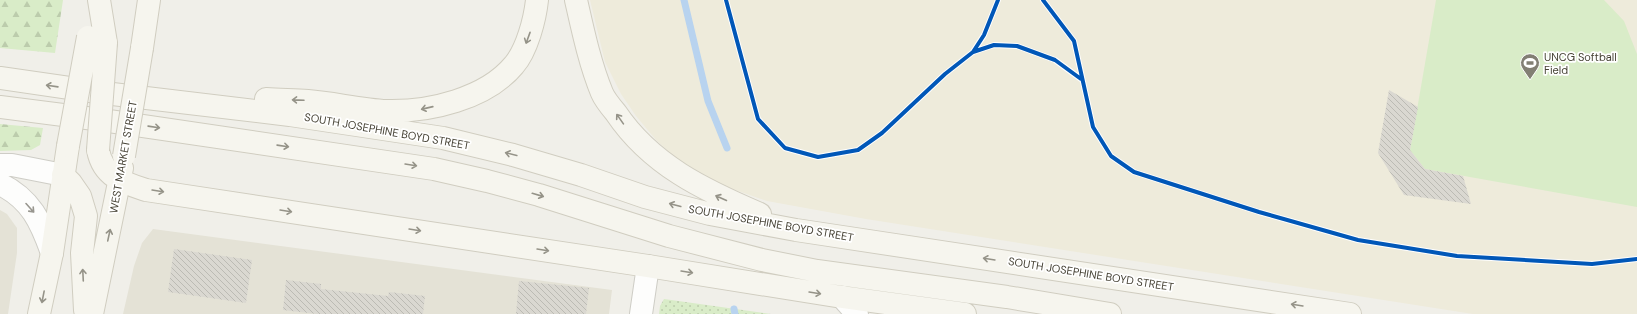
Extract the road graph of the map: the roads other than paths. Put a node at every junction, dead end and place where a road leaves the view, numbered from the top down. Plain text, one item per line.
1 (95, 0) edge
2 (99, 0) edge
3 (536, 0) edge
4 (576, 0) edge
5 (150, 2) edge
6 (97, 40) junction
7 (0, 78) edge
8 (104, 93) junction
9 (0, 108) edge
10 (0, 165) edge
11 (63, 175) junction
12 (120, 181) junction
13 (0, 184) edge
14 (796, 230) junction
15 (52, 253) junction
16 (648, 266) junction
17 (842, 297) junction
18 (958, 313) edge
19 (39, 314) edge
20 (85, 314) edge
21 (92, 314) edge
22 (641, 314) edge
23 (857, 314) edge
24 (1110, 314) edge
25 (1350, 314) edge

1 - 6 main road
2 - 6 main road
3 -> 8 main road
14 -> 4 main road
5 - 12 main road, WEST MARKET STREET, bridge
6 - 11 main road, bridge
6 - 12 main road, bridge
8 -> 7 main road
14 -> 8 main road, SOUTH JOSEPHINE BOYD STREET
9 -> 24 main road
10 - 11 street
11 - 15 main road
20 -> 11 main road
12 -> 16 main road
21 -> 12 main road, WEST MARKET STREET
13 -> 15 street
25 -> 14 main road, SOUTH JOSEPHINE BOYD STREET
15 -> 19 main road
16 -> 17 main road
16 - 22 street
17 - 18 main road
17 - 23 street

